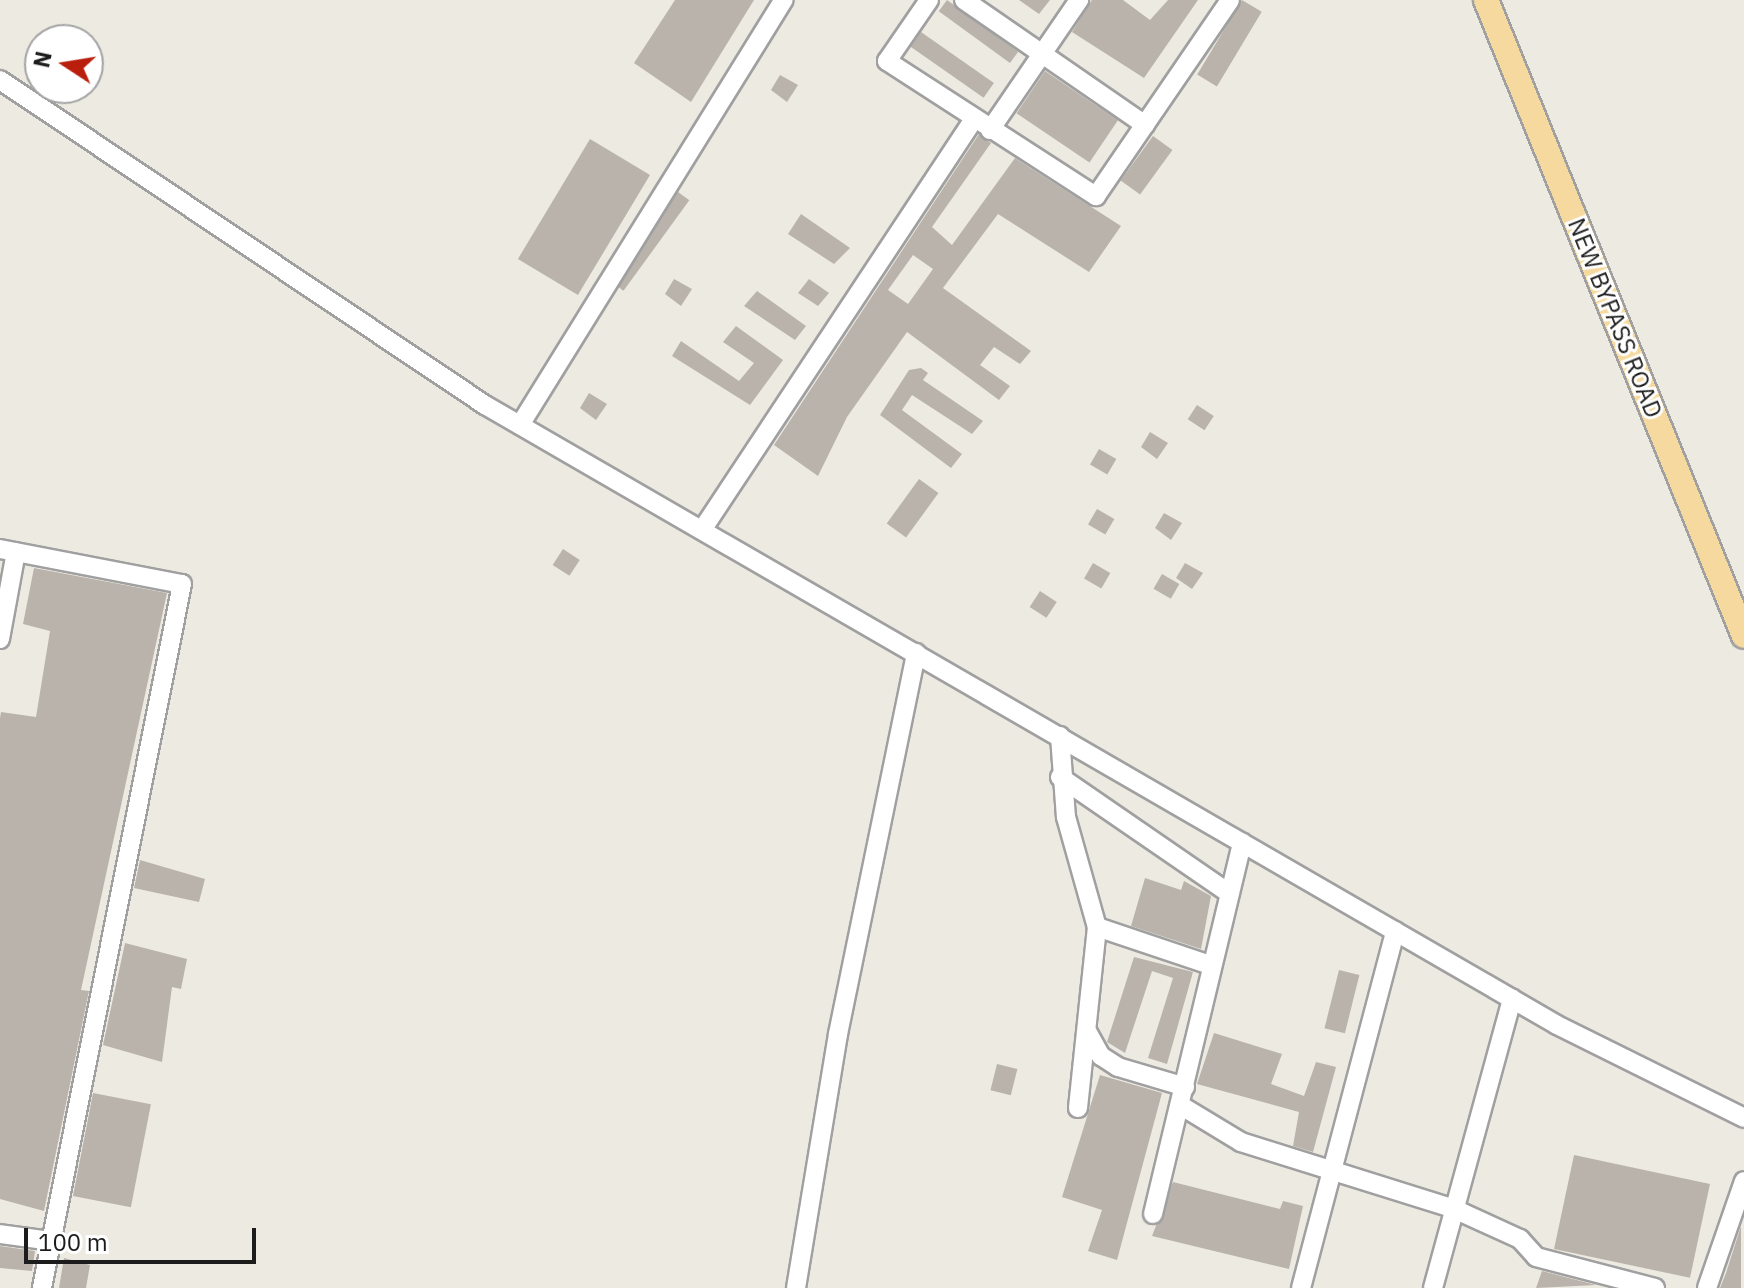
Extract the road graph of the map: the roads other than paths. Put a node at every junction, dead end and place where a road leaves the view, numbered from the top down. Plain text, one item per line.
1 (783, 0) edge
2 (929, 0) edge
3 (964, 0) edge
4 (1079, 0) edge
5 (1230, 0) edge
6 (1486, 0) edge
7 (1042, 54) junction
8 (0, 80) edge
9 (973, 121) junction
10 (1145, 125) junction
11 (990, 130) junction
12 (520, 425) junction
13 (702, 530) junction
14 (8, 550) edge
15 (1744, 636) edge
16 (0, 639) edge
17 (916, 653) junction
18 (1060, 736) junction
19 (1060, 777) junction
20 (1242, 842) junction
21 (1229, 893) junction
22 (1097, 927) junction
23 (1395, 931) junction
24 (1210, 965) junction
25 (1512, 999) junction
26 (1087, 1031) junction
27 (1183, 1096) junction
28 (1078, 1108) dead end
29 (1744, 1118) edge
30 (1331, 1170) junction
31 (1744, 1181) edge
32 (1452, 1208) junction
33 (1153, 1214) dead end
34 (0, 1234) edge
35 (51, 1241) junction
36 (42, 1288) edge
37 (796, 1288) edge
38 (1301, 1288) edge
39 (1433, 1288) edge
40 (1655, 1288) edge
41 (1707, 1288) edge

1 - 12 street
2 - 9 street
3 - 7 street
4 - 7 street
5 - 10 street
6 - 15 main road, NEW BYPASS ROAD
7 - 10 street
7 - 11 street
8 - 12 street
9 - 11 street
9 - 13 street
10 - 11 street
12 - 13 street
13 - 17 street
14 - 16 street
14 - 35 street
17 - 18 street
17 - 37 street
18 - 19 street
18 - 20 street
19 - 21 street
19 - 22 street
20 - 21 street
20 - 23 street
21 - 24 street
22 - 24 street
22 - 26 street
23 - 25 street
23 - 30 street
24 - 27 street
25 - 29 street
25 - 32 street
26 - 27 street
26 - 28 street
27 - 30 street
27 - 33 street
30 - 32 street
30 - 38 street
31 - 41 street
32 - 39 street
32 - 40 street
34 - 35 street
35 - 36 street

